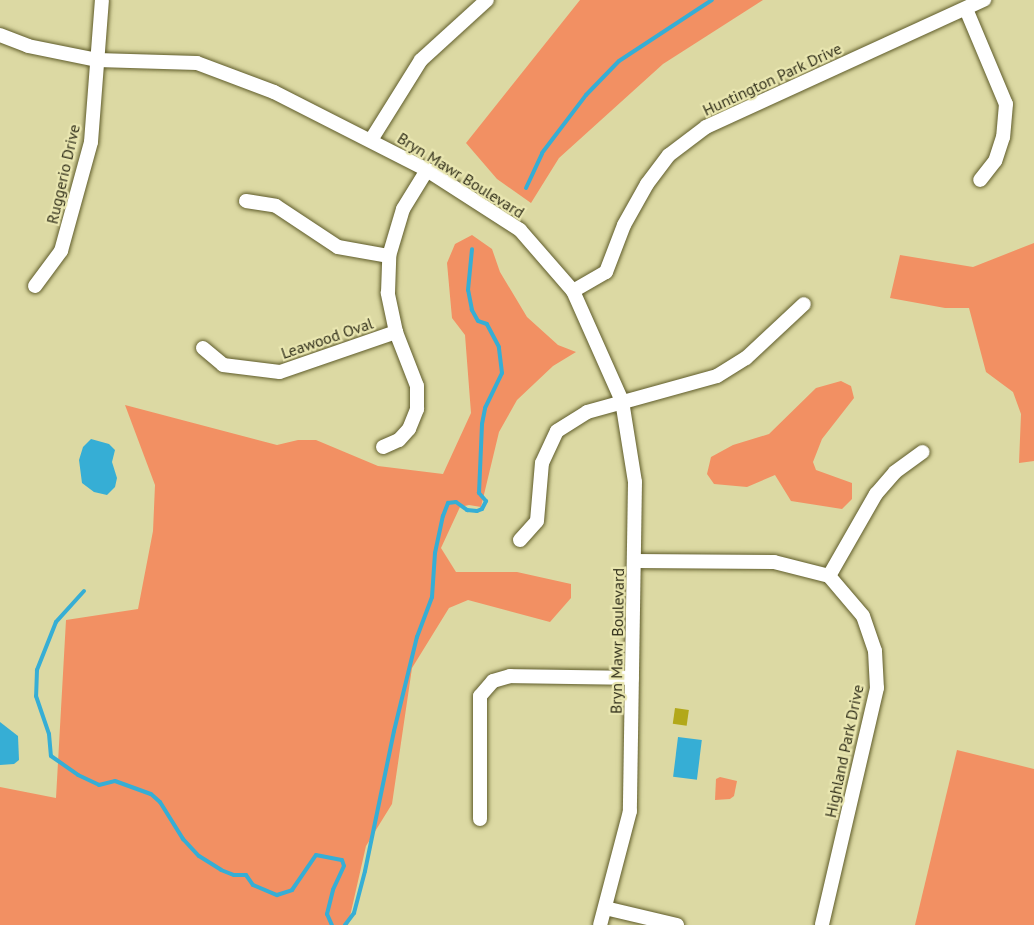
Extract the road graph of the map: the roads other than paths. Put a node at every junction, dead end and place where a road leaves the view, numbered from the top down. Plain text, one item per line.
1 (102, 0) edge
2 (487, 0) edge
3 (984, 0) edge
4 (966, 9) junction
5 (0, 35) edge
6 (97, 60) junction
7 (371, 140) junction
8 (426, 170) junction
9 (980, 180) dead end
10 (246, 201) dead end
11 (389, 256) junction
12 (35, 286) dead end
13 (573, 291) junction
14 (804, 304) dead end
15 (396, 333) junction
16 (203, 348) dead end
17 (622, 401) junction
18 (383, 447) dead end
19 (923, 452) dead end
20 (520, 540) dead end
21 (634, 561) junction
22 (829, 576) junction
23 (632, 678) junction
24 (480, 819) dead end
25 (605, 908) junction
26 (600, 925) edge
27 (677, 925) edge
28 (822, 925) edge

1 - 6 street, Ruggerio Drive
2 - 7 street
3 - 4 street, Huntington Park Drive
4 - 9 street
4 - 13 street, Huntington Park Drive
5 - 6 street, Bryn Mawr Boulevard
6 - 7 street, Bryn Mawr Boulevard
6 - 12 street, Ruggerio Drive
7 - 8 street, Bryn Mawr Boulevard
8 - 11 street
8 - 13 street, Bryn Mawr Boulevard
10 - 11 street
11 - 15 street
13 - 17 street, Bryn Mawr Boulevard
14 - 17 street
15 - 16 street, Leawood Oval
15 - 18 street
17 - 20 street
17 - 21 street, Bryn Mawr Boulevard
19 - 22 street
21 - 22 street
21 - 23 street, Bryn Mawr Boulevard
22 - 28 street, Highland Park Drive
23 - 24 street
23 - 25 street, Bryn Mawr Boulevard
25 - 26 street, Bryn Mawr Boulevard
25 - 27 street

